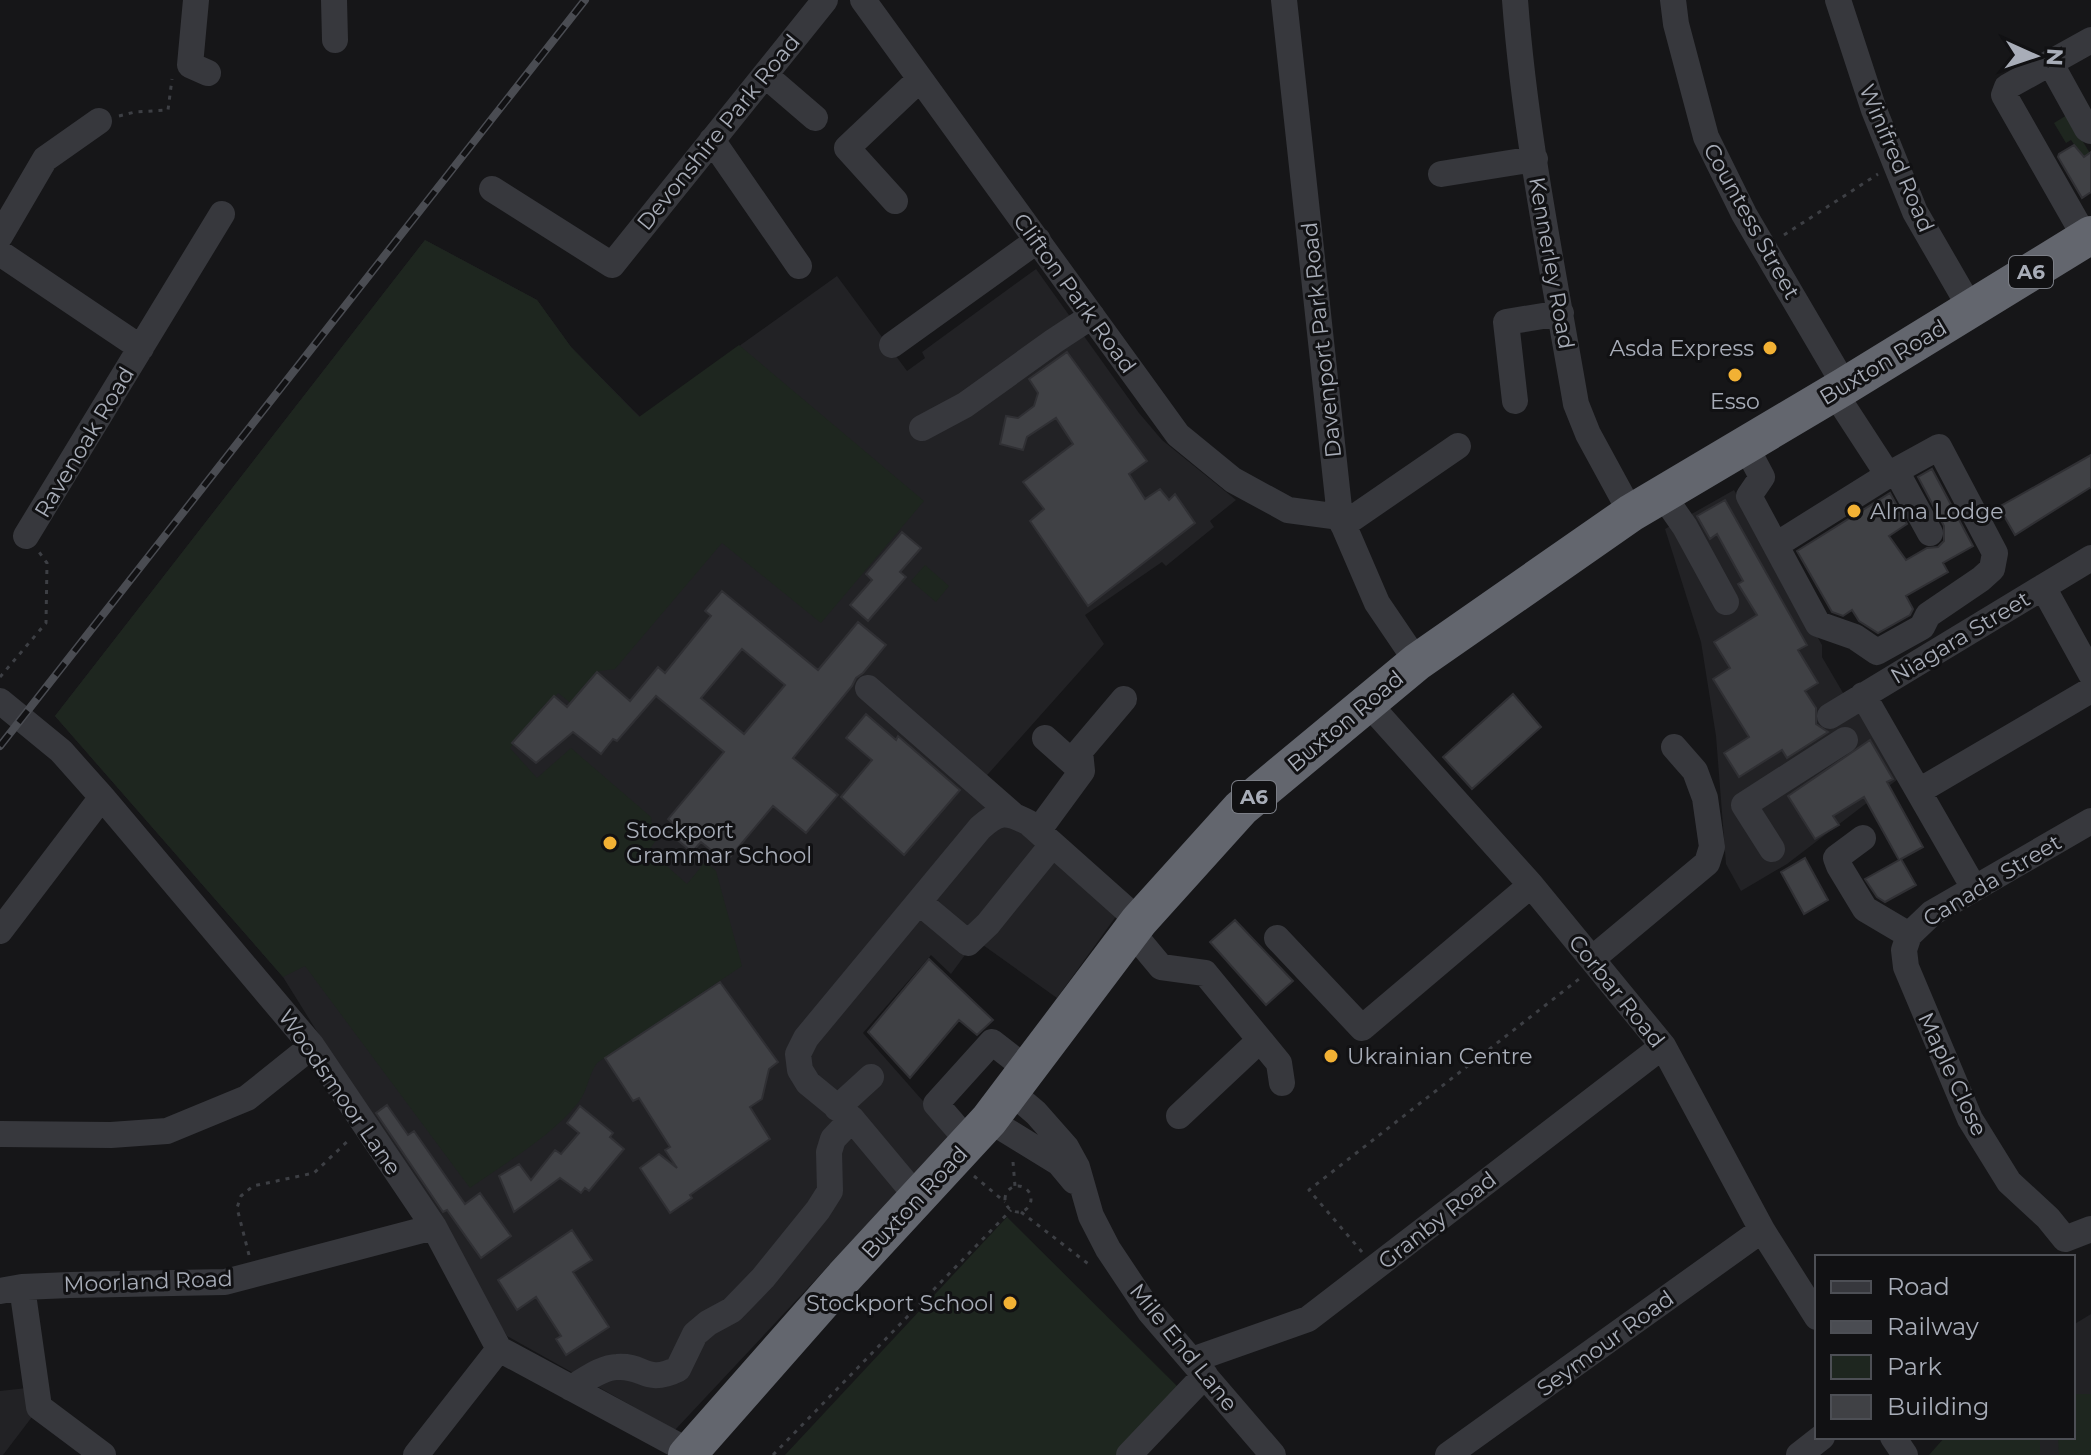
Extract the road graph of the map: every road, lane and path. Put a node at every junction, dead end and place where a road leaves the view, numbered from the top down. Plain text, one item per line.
1 (196, 0) edge
2 (334, 0) edge
3 (825, 0) edge
4 (863, 0) edge
5 (1284, 0) edge
6 (1515, 0) edge
7 (1673, 0) edge
8 (1838, 0) edge
9 (335, 40) dead end
10 (2091, 40) edge
11 (2051, 64) junction
12 (208, 73) dead end
13 (765, 75) junction
14 (172, 79) dead end
15 (920, 79) junction
16 (99, 121) joint
17 (2091, 131) edge
18 (831, 133) junction
19 (712, 140) junction
20 (1535, 159) junction
21 (1895, 163) junction
22 (1441, 174) dead end
23 (492, 189) dead end
24 (895, 201) dead end
25 (222, 214) dead end
26 (0, 236) edge
27 (2090, 237) edge
28 (1038, 240) junction
29 (1764, 248) junction
30 (0, 253) edge
31 (799, 266) dead end
32 (1971, 309) junction
33 (1561, 313) junction
34 (1092, 316) junction
35 (892, 345) dead end
36 (141, 348) junction
37 (1840, 389) junction
38 (1515, 401) dead end
39 (922, 428) dead end
40 (1745, 445) junction
41 (1458, 446) dead end
42 (1892, 473) junction
43 (1646, 503) junction
44 (1342, 521) junction
45 (1930, 533) dead end
46 (26, 536) joint
47 (1776, 545) junction
48 (2091, 558) edge
49 (2043, 587) junction
50 (1726, 602) dead end
51 (1417, 662) junction
52 (2091, 674) edge
53 (0, 677) edge
54 (868, 688) dead end
55 (2091, 690) edge
56 (1863, 695) junction
57 (1124, 699) dead end
58 (1366, 701) junction
59 (7, 707) edge
60 (1045, 738) dead end
61 (1674, 747) dead end
62 (1082, 771) junction
63 (1919, 791) junction
64 (102, 797) junction
65 (1012, 814) junction
66 (2091, 821) edge
67 (1045, 838) junction
68 (1863, 838) dead end
69 (1772, 849) dead end
70 (1531, 885) junction
71 (1974, 888) junction
72 (919, 902) junction
73 (1135, 926) junction
74 (0, 931) edge
75 (1277, 938) dead end
76 (1906, 942) junction
77 (1594, 962) junction
78 (1260, 1040) junction
79 (312, 1046) junction
80 (1663, 1046) junction
81 (871, 1077) dead end
82 (1282, 1083) dead end
83 (844, 1114) junction
84 (990, 1116) junction
85 (1179, 1116) dead end
86 (365, 1125) junction
87 (0, 1134) edge
88 (1013, 1154) dead end
89 (1015, 1186) junction
90 (918, 1198) junction
91 (1005, 1202) junction
92 (1011, 1210) junction
93 (1021, 1212) junction
94 (434, 1227) junction
95 (2091, 1229) edge
96 (1762, 1230) junction
97 (1091, 1266) dead end
98 (1375, 1267) junction
99 (254, 1274) junction
100 (11, 1289) edge
101 (1815, 1314) edge
102 (499, 1349) junction
103 (1199, 1368) junction
104 (571, 1388) junction
105 (1819, 1439) edge
106 (689, 1453) edge
107 (103, 1455) edge
108 (416, 1455) edge
109 (773, 1455) edge
110 (1129, 1455) edge
111 (1273, 1455) edge
112 (1448, 1455) edge
113 (1799, 1455) edge

1 - 12 street
2 - 9 street
3 - 13 street, Devonshire Park Road
4 - 15 street, Clifton Park Road
5 - 44 street, Davenport Park Road
6 - 20 street, Kennerley Road
7 - 29 street, Countess Street
8 - 21 street, Winifred Road
10 - 11 street
11 - 17 street
11 - 27 street
13 - 18 street
13 - 19 street, Devonshire Park Road
14 - 16 path
15 - 18 street
15 - 28 street, Clifton Park Road
16 - 26 street
18 - 24 street
19 - 23 street, Devonshire Park Road
19 - 31 street
20 - 22 street
20 - 33 street, Kennerley Road
21 - 29 path
21 - 32 street, Winifred Road
25 - 36 street, Ravenoak Road
27 - 32 highway, Buxton Road / A6
28 - 34 street, Clifton Park Road
28 - 35 street
29 - 37 street, Countess Street
30 - 36 street, Ravenoak Road
32 - 37 highway, Buxton Road / A6
33 - 38 street
33 - 43 street, Kennerley Road
34 - 39 street
34 - 44 street, Clifton Park Road
36 - 46 street, Ravenoak Road
37 - 40 highway, Buxton Road / A6
37 - 42 street, Countess Street
40 - 43 highway, Buxton Road / A6
40 - 47 street
41 - 44 street
42 - 45 street, Countess Street
42 - 47 street
42 - 47 street
43 - 50 street, Kennerley Road
43 - 51 highway, Buxton Road / A6
44 - 51 street, Davenport Park Road
46 - 53 path
48 - 49 street, Niagara Street
49 - 52 street
49 - 56 street, Niagara Street
51 - 58 highway, Buxton Road / A6
54 - 65 street
55 - 63 street
56 - 63 street
56 - 69 street, Niagara Street
57 - 62 street
58 - 70 street, Corbar Road
58 - 73 highway, Buxton Road / A6
59 - 64 street, Woodsmoor Lane
60 - 62 street
61 - 77 street
62 - 67 street
63 - 71 street
64 - 74 street
64 - 79 street, Woodsmoor Lane
65 - 67 street
65 - 72 street
66 - 71 street, Canada Street
67 - 72 street
67 - 73 street
68 - 76 street
70 - 75 street
70 - 77 street, Corbar Road
71 - 76 street, Canada Street
72 - 83 street
73 - 78 street
73 - 84 highway, Buxton Road / A6
76 - 95 street, Maple Close
77 - 80 street, Corbar Road
77 - 98 path
78 - 82 street
78 - 85 street
79 - 86 street, Woodsmoor Lane
79 - 87 street
80 - 96 street, Corbar Road
80 - 98 street, Granby Road
81 - 83 street
83 - 90 street
83 - 104 street
84 - 90 highway, Buxton Road / A6
84 - 91 path
84 - 103 street, Mile End Lane
86 - 94 street, Woodsmoor Lane
86 - 99 path
88 - 89 path
89 - 91 path
89 - 93 path
90 - 106 highway, Buxton Road / A6
91 - 92 path
92 - 93 path
92 - 109 path
93 - 97 path
94 - 99 street, Moorland Road
94 - 102 street, Woodsmoor Lane
96 - 101 street, Corbar Road
96 - 112 street, Seymour Road
98 - 103 street, Granby Road
99 - 100 street, Moorland Road
100 - 107 street
102 - 104 street
102 - 108 street
103 - 110 street
103 - 111 street, Mile End Lane
104 - 106 street
105 - 113 street

